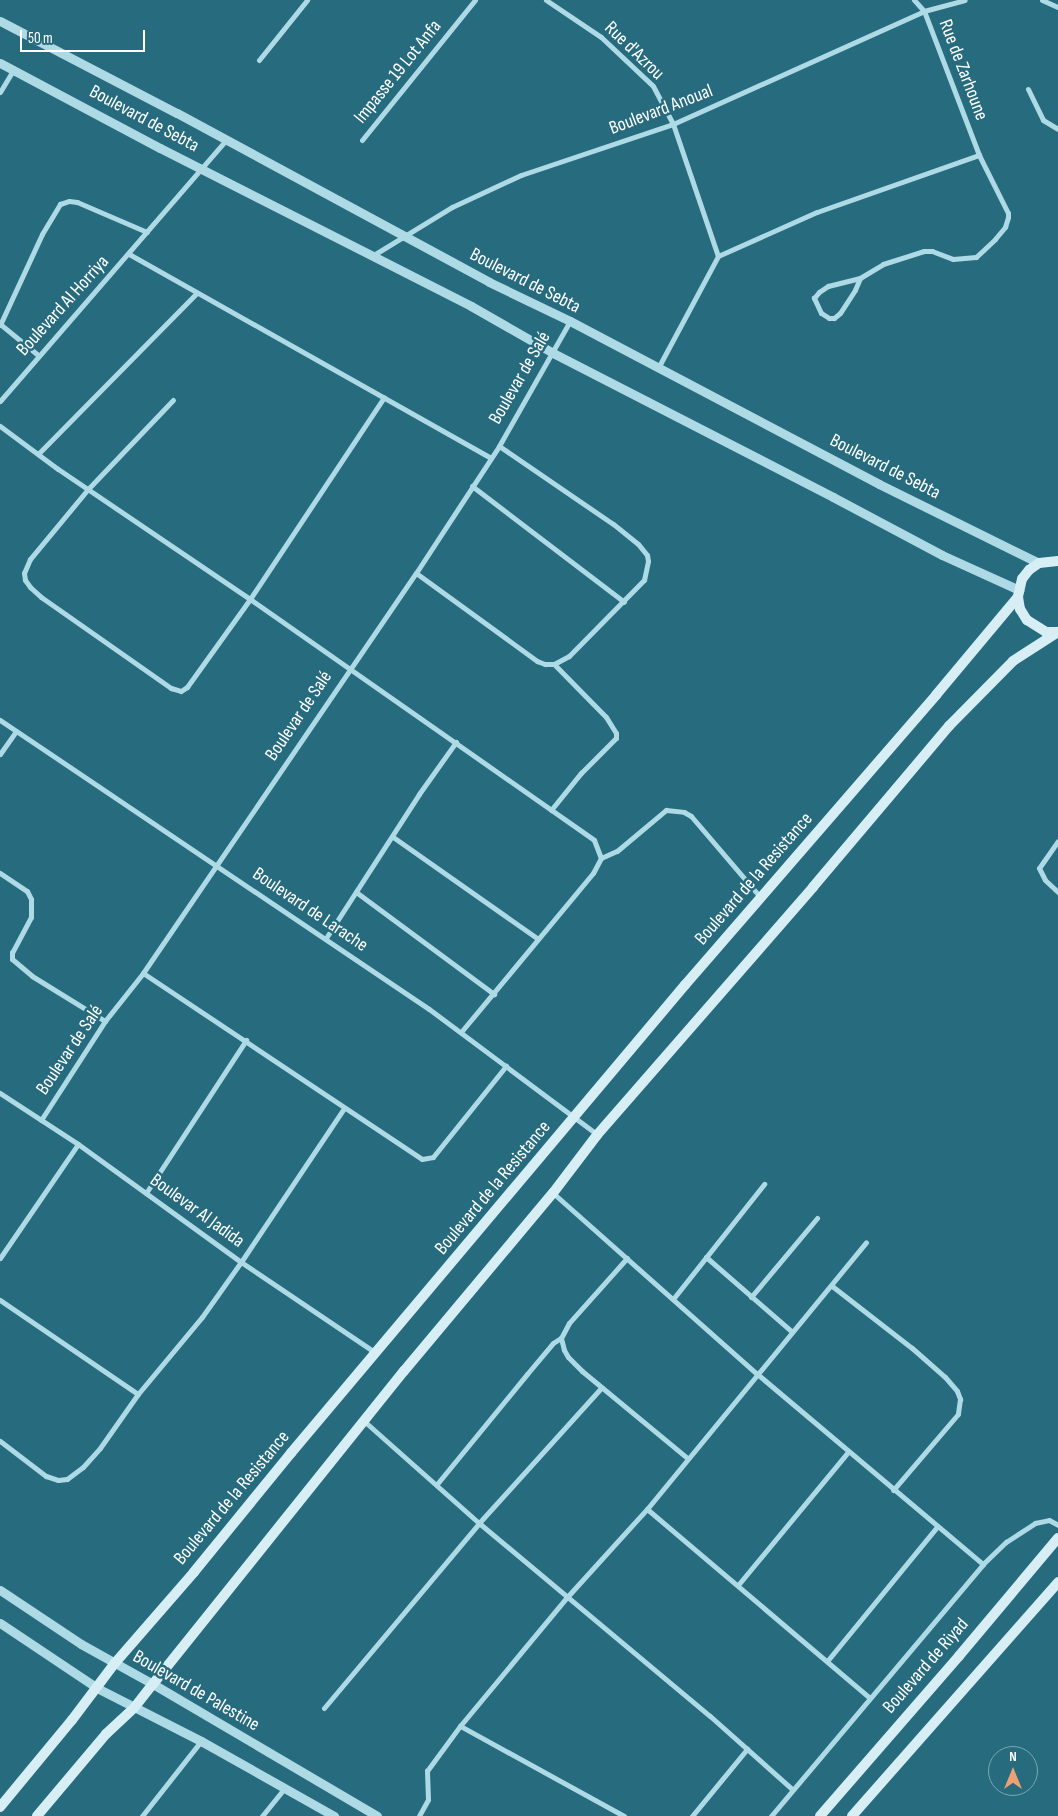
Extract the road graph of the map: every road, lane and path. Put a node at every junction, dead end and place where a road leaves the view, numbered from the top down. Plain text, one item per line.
1 (307, 0) edge
2 (475, 0) edge
3 (546, 0) edge
4 (914, 0) edge
5 (965, 0) edge
6 (1042, 0) edge
7 (1058, 7) edge
8 (924, 11) junction
9 (0, 21) edge
10 (259, 60) dead end
11 (0, 63) edge
12 (13, 70) junction
13 (1028, 90) dead end
14 (0, 92) edge
15 (673, 124) junction
16 (1058, 129) edge
17 (362, 140) dead end
18 (225, 141) junction
19 (980, 155) junction
20 (203, 168) junction
21 (146, 232) junction
22 (402, 236) junction
23 (129, 254) junction
24 (372, 256) junction
25 (718, 256) junction
26 (860, 278) junction
27 (196, 293) junction
28 (570, 321) junction
29 (0, 324) edge
30 (553, 353) junction
31 (38, 355) junction
32 (658, 368) junction
33 (384, 397) junction
34 (173, 400) dead end
35 (0, 401) edge
36 (0, 426) edge
37 (499, 446) junction
38 (38, 454) junction
39 (490, 457) junction
40 (472, 486) junction
41 (88, 489) junction
42 (1058, 561) edge
43 (1039, 564) junction
44 (416, 573) junction
45 (1018, 593) junction
46 (250, 599) junction
47 (624, 602) junction
48 (1058, 632) edge
49 (554, 664) junction
50 (349, 669) junction
51 (0, 720) edge
52 (16, 731) junction
53 (456, 742) junction
54 (0, 754) edge
55 (551, 810) junction
56 (393, 837) junction
57 (1058, 841) edge
58 (601, 858) junction
59 (216, 866) junction
60 (0, 873) edge
61 (356, 892) junction
62 (1058, 892) edge
63 (761, 898) junction
64 (326, 938) junction
65 (538, 939) junction
66 (143, 973) junction
67 (494, 994) junction
68 (105, 1021) junction
69 (461, 1032) junction
70 (246, 1040) junction
71 (506, 1066) junction
72 (0, 1093) edge
73 (344, 1108) junction
74 (575, 1118) junction
75 (41, 1120) junction
76 (597, 1135) junction
77 (78, 1144) junction
78 (764, 1184) dead end
79 (146, 1193) junction
80 (554, 1193) junction
81 (817, 1218) dead end
82 (866, 1242) dead end
83 (706, 1257) junction
84 (0, 1258) edge
85 (627, 1258) junction
86 (241, 1262) junction
87 (832, 1286) junction
88 (751, 1297) junction
89 (673, 1299) junction
90 (0, 1300) edge
91 (791, 1331) junction
92 (561, 1338) junction
93 (376, 1354) junction
94 (756, 1373) junction
95 (601, 1388) junction
96 (138, 1394) junction
97 (364, 1421) junction
98 (0, 1441) edge
99 (848, 1452) junction
100 (687, 1458) junction
101 (437, 1484) junction
102 (893, 1490) junction
103 (647, 1509) junction
104 (479, 1523) junction
105 (1058, 1525) edge
106 (937, 1527) junction
107 (1058, 1538) edge
108 (983, 1564) junction
109 (1058, 1582) edge
110 (738, 1585) junction
111 (0, 1590) edge
112 (568, 1596) junction
113 (0, 1623) edge
114 (828, 1660) junction
115 (115, 1663) junction
116 (153, 1684) junction
117 (96, 1688) junction
118 (870, 1698) junction
119 (134, 1708) junction
120 (324, 1708) dead end
121 (460, 1726) junction
122 (201, 1741) junction
123 (747, 1749) junction
124 (285, 1788) junction
125 (792, 1789) junction
126 (0, 1807) edge
127 (37, 1816) edge
128 (142, 1816) edge
129 (262, 1816) edge
130 (334, 1816) edge
131 (377, 1816) edge
132 (418, 1816) edge
133 (624, 1816) edge
134 (692, 1816) edge
135 (771, 1816) edge
136 (820, 1816) edge
137 (852, 1816) edge

1 - 10 street
2 - 17 street, Impasse 19 Lot Anfa
3 - 15 street, Rue d'Azrou
4 - 8 street, Rue de Zarhoune
5 - 8 street, Boulevard Anoual
6 - 7 street
8 - 15 street, Boulevard Anoual
8 - 19 street, Rue de Zarhoune
9 - 18 street, Boulevard de Sebta
11 - 12 street, Boulevard de Sebta
12 - 14 street
12 - 20 street, Boulevard de Sebta
13 - 16 street
15 - 22 street, Boulevard Anoual
15 - 25 street, Rue d'Azrou
18 - 20 street, Boulevard Al Horriya
18 - 22 street, Boulevard de Sebta
19 - 25 street
19 - 26 street, Rue de Zarhoune
20 - 21 street, Boulevard Al Horriya
20 - 24 street, Boulevard de Sebta
21 - 23 street, Boulevard Al Horriya
21 - 29 street
22 - 24 street, Boulevard Anoual
22 - 28 street, Boulevard de Sebta
23 - 27 street
23 - 31 street, Boulevard Al Horriya
24 - 30 street, Boulevard de Sebta
25 - 32 street
26 - 26 street
27 - 33 street
27 - 38 street
28 - 30 street, Boulevar de Salé
28 - 32 street, Boulevard de Sebta
29 - 31 street
30 - 37 street, Boulevar de Salé
30 - 45 street, Boulevard de Sebta
31 - 35 street, Boulevard Al Horriya
32 - 43 street, Boulevard de Sebta
33 - 39 street
33 - 46 street
34 - 41 street
36 - 38 street
37 - 39 street, Boulevar de Salé
37 - 47 street
38 - 41 street
39 - 40 street, Boulevar de Salé
40 - 44 street, Boulevar de Salé
40 - 47 street
41 - 46 street
41 - 46 street
42 - 43 main road
43 - 45 main road, Boulevard de la Resistance
44 - 49 street
44 - 50 street, Boulevar de Salé
45 - 48 main road
45 - 63 main road, Boulevard de la Resistance
46 - 50 street
47 - 49 street
48 - 76 main road
49 - 55 street
50 - 53 street
50 - 59 street, Boulevar de Salé
51 - 52 street, Boulevard de Larache
52 - 54 street
52 - 59 street, Boulevard de Larache
53 - 55 street
53 - 56 street
55 - 58 street
56 - 61 street
56 - 65 street
57 - 62 street
58 - 63 street
58 - 65 street
59 - 64 street, Boulevard de Larache
59 - 66 street, Boulevar de Salé
60 - 68 street
61 - 64 street
61 - 67 street
63 - 74 main road, Boulevard de la Resistance
64 - 69 street, Boulevard de Larache
65 - 67 street
66 - 68 street, Boulevar de Salé
66 - 70 street
67 - 69 street
68 - 75 street, Boulevar de Salé
69 - 71 street, Boulevard de Larache
70 - 73 street
70 - 79 street
71 - 73 street
71 - 74 street, Boulevard de Larache
72 - 75 street, Boulevar Al Jadida
73 - 86 street
74 - 76 street, Boulevard de Larache
74 - 93 main road, Boulevard de la Resistance
75 - 77 street, Boulevar Al Jadida
76 - 80 main road
77 - 79 street, Boulevar Al Jadida
77 - 84 street
78 - 83 street
79 - 86 street, Boulevar Al Jadida
80 - 85 street
80 - 97 main road
81 - 88 street
82 - 87 street
83 - 88 street
83 - 89 street
85 - 89 street
85 - 92 street
86 - 93 street, Boulevar Al Jadida
86 - 96 street
87 - 91 street
87 - 102 street
88 - 91 street
89 - 94 street
90 - 96 street
91 - 94 street
92 - 95 street
92 - 101 street
93 - 115 main road, Boulevard de la Resistance
94 - 99 street
94 - 100 street
95 - 100 street
95 - 104 street
96 - 98 street
97 - 101 street
97 - 116 main road
99 - 102 street
99 - 110 street
100 - 103 street
101 - 104 street
102 - 106 street
103 - 110 street
103 - 112 street
104 - 112 street
104 - 120 street
105 - 108 street
106 - 108 street
106 - 114 street
107 - 136 main road, Boulevard de Riyad
108 - 118 street
109 - 137 main road
110 - 114 street
111 - 115 street, Boulevard de Palestine
112 - 121 street
112 - 123 street
113 - 117 street
114 - 118 street
115 - 116 street, Boulevard de Palestine
115 - 117 main road, Boulevard de la Resistance
116 - 119 main road
116 - 131 street, Boulevard de Palestine
117 - 119 street
117 - 126 main road, Boulevard de la Resistance
118 - 125 street
119 - 122 street
119 - 127 main road
121 - 132 street
121 - 133 street
122 - 124 street
122 - 128 street
123 - 125 street
123 - 134 street
124 - 129 street
124 - 130 street
125 - 135 street

